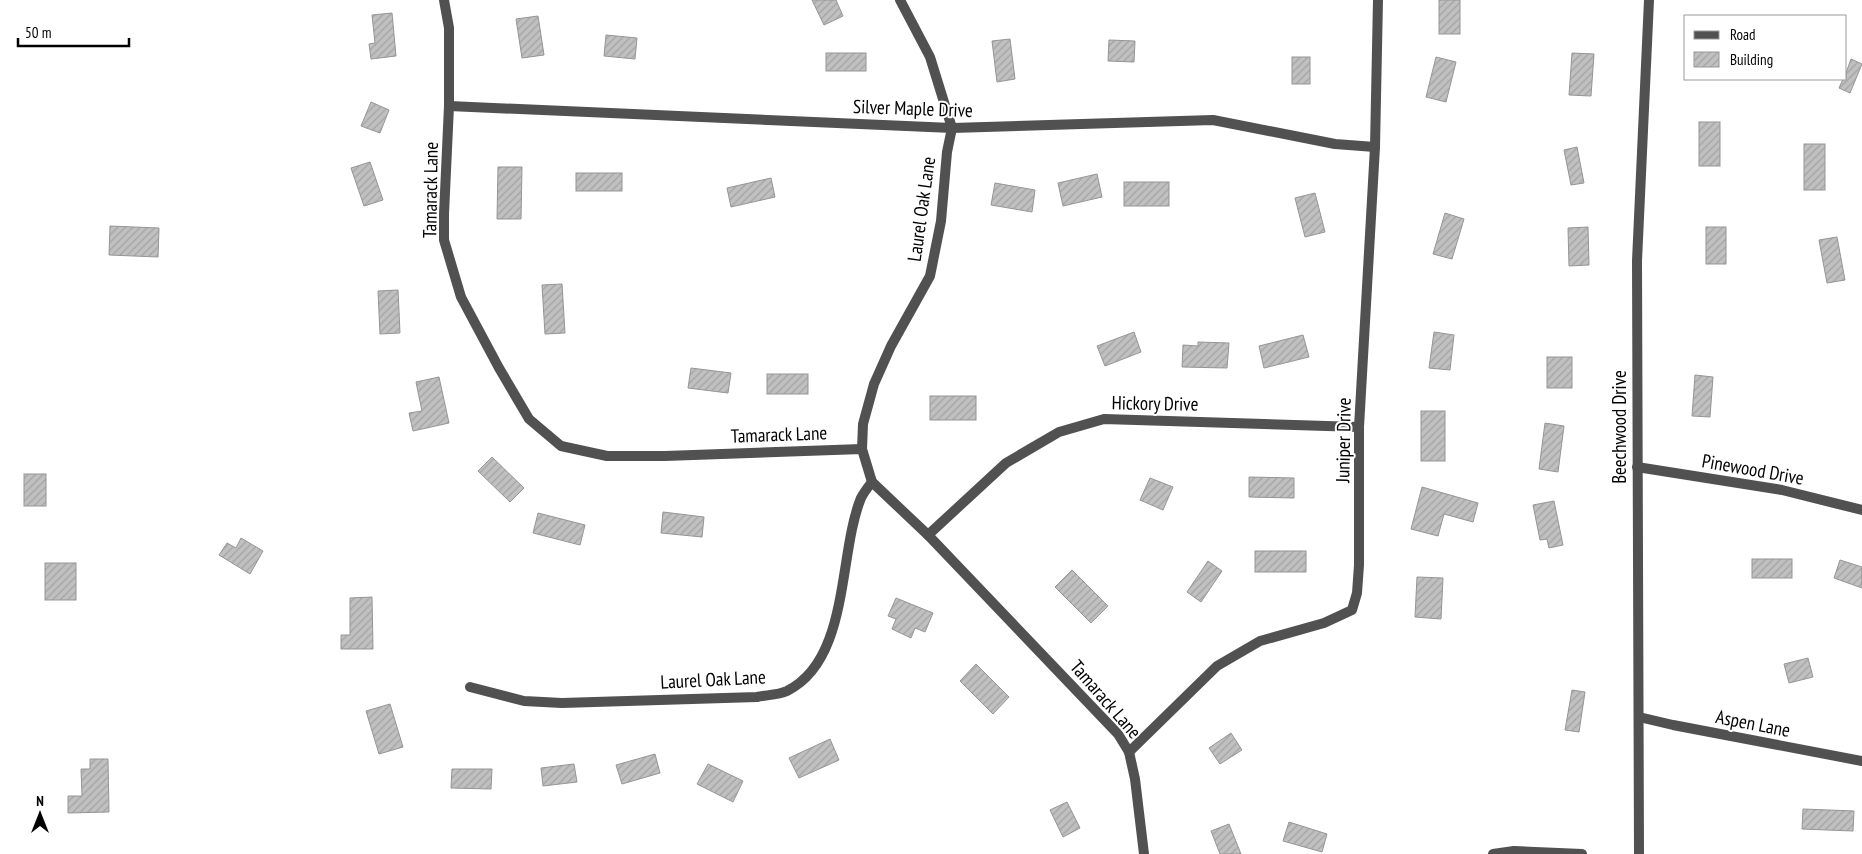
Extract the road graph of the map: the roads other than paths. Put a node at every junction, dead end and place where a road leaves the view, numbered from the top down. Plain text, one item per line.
1 (444, 0) edge
2 (900, 0) edge
3 (1378, 0) edge
4 (1649, 0) edge
5 (449, 106) junction
6 (952, 128) junction
7 (1375, 147) junction
8 (1359, 427) junction
9 (862, 449) junction
10 (1637, 467) junction
11 (872, 482) junction
12 (1862, 510) edge
13 (928, 535) junction
14 (470, 687) dead end
15 (1639, 717) junction
16 (1130, 752) junction
17 (1862, 761) edge
18 (1144, 854) edge
19 (1493, 854) edge
20 (1582, 854) edge
21 (1638, 854) edge

1 - 5 street
2 - 6 street, Laurel Oak Lane
3 - 7 street, Juniper Drive
4 - 10 street, Beechwood Drive
5 - 6 street, Silver Maple Drive
5 - 9 street, Tamarack Lane
6 - 7 street, Silver Maple Drive
6 - 9 street, Laurel Oak Lane
7 - 8 street, Juniper Drive
8 - 13 street, Hickory Drive
8 - 16 street, Juniper Drive
9 - 11 street, Tamarack Lane
10 - 12 street, Pinewood Drive
10 - 15 street, Beechwood Drive
11 - 13 street, Tamarack Lane
11 - 14 street, Laurel Oak Lane
13 - 16 street, Tamarack Lane
15 - 17 street, Aspen Lane
15 - 21 street, Beechwood Drive
16 - 18 street, Tamarack Lane
19 - 20 street

